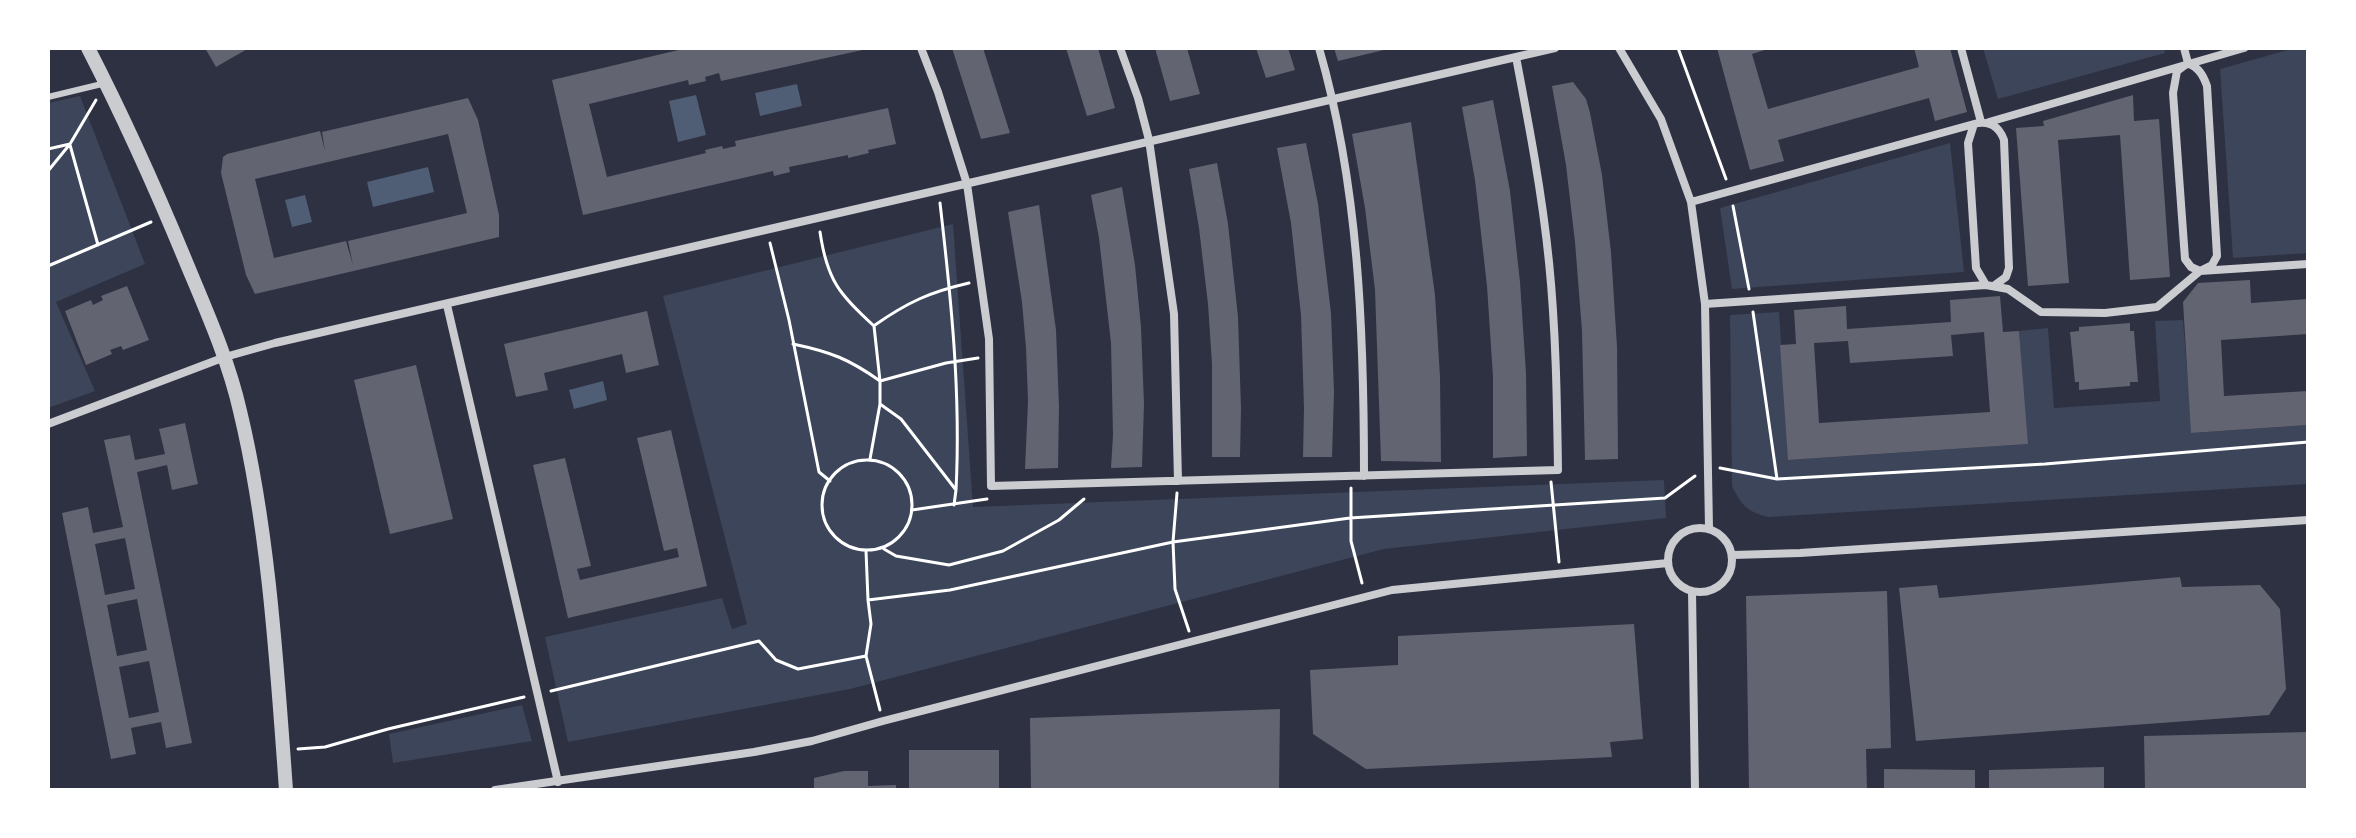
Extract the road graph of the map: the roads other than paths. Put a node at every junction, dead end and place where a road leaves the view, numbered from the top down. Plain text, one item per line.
1 (88, 48) edge
2 (921, 48) edge
3 (1120, 48) edge
4 (1319, 48) edge
5 (1555, 48) edge
6 (1619, 48) edge
7 (1961, 48) edge
8 (2184, 48) edge
9 (2244, 48) edge
10 (1516, 57) junction
11 (2188, 63) junction
12 (106, 83) junction
13 (48, 97) edge
14 (1333, 98) junction
15 (1981, 123) junction
16 (1149, 140) junction
17 (967, 184) junction
18 (1691, 202) junction
19 (2308, 264) edge
20 (2200, 271) junction
21 (1991, 285) junction
22 (1705, 304) junction
23 (447, 305) junction
24 (225, 357) junction
25 (48, 424) edge
26 (1364, 476) junction
27 (1178, 481) junction
28 (2308, 520) edge
29 (1709, 528) junction
30 (1733, 555) junction
31 (1668, 563) junction
32 (1692, 591) junction
33 (558, 782) junction
34 (286, 790) edge
35 (495, 790) edge
36 (1695, 790) edge

1 - 12 street
2 - 17 street
3 - 16 street
4 - 14 street
5 - 10 street
6 - 18 street
7 - 15 street
8 - 11 street
9 - 11 street
10 - 14 street
10 - 26 street
11 - 15 street
11 - 20 street
11 - 20 street
12 - 13 lane
12 - 24 street
14 - 16 street
14 - 26 street
15 - 18 street
15 - 21 street
15 - 21 street
16 - 17 street
16 - 27 street
17 - 23 street
17 - 27 street
18 - 22 street
19 - 20 street
20 - 21 street
21 - 22 street
22 - 29 street
23 - 24 street
23 - 33 street
24 - 25 street
24 - 34 street
26 - 27 street
28 - 30 street
29 - 30 street
29 - 31 street
30 - 32 street
31 - 32 street
31 - 33 street
32 - 36 street
33 - 35 street

